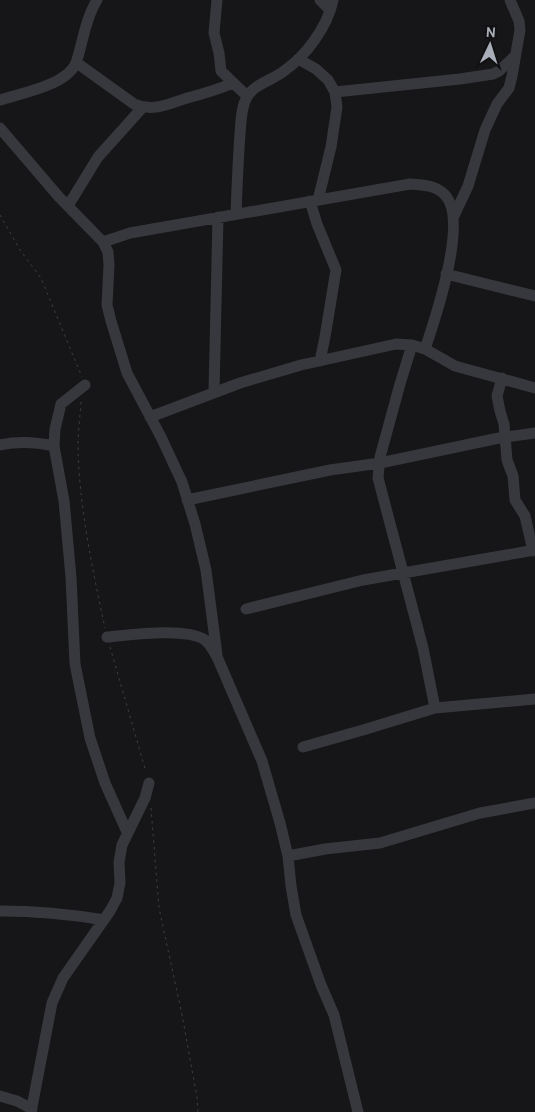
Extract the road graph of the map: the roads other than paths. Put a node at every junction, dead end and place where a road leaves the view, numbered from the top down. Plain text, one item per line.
1 (96, 0) edge
2 (215, 0) edge
3 (320, 0) edge
4 (510, 0) edge
5 (332, 5) edge
6 (515, 56) junction
7 (298, 59) junction
8 (77, 63) junction
9 (232, 83) junction
10 (335, 92) junction
11 (247, 96) junction
12 (0, 100) edge
13 (142, 108) junction
14 (0, 128) edge
15 (314, 201) junction
16 (68, 206) junction
17 (236, 214) junction
18 (454, 216) junction
19 (218, 217) junction
20 (103, 242) junction
21 (446, 274) junction
22 (535, 296) edge
23 (412, 345) junction
24 (426, 349) junction
25 (320, 361) junction
26 (502, 378) junction
27 (85, 385) road end
28 (535, 388) edge
29 (214, 392) junction
30 (150, 417) junction
31 (535, 433) edge
32 (506, 437) junction
33 (0, 445) edge
34 (54, 446) junction
35 (380, 464) junction
36 (187, 500) junction
37 (534, 550) edge
38 (404, 573) junction
39 (246, 609) dead end
40 (107, 637) road end
41 (218, 660) junction
42 (535, 699) edge
43 (435, 708) junction
44 (303, 746) dead end
45 (150, 783) road end
46 (535, 803) edge
47 (127, 832) junction
48 (288, 856) junction
49 (0, 911) edge
50 (104, 920) junction
51 (0, 1096) edge
52 (32, 1110) edge
53 (358, 1112) edge

1 - 8 street
2 - 9 street
3 - 5 street
4 - 6 street
5 - 7 street
6 - 10 street
6 - 18 street
7 - 10 street
7 - 11 street
8 - 12 street
8 - 13 street
9 - 11 street
9 - 13 street
10 - 15 street
11 - 17 street
13 - 16 street
14 - 16 street
15 - 17 street
15 - 18 street
15 - 25 street
16 - 20 street
17 - 19 street
18 - 21 street
19 - 20 street
19 - 29 street
20 - 30 street
21 - 22 street
21 - 24 street
23 - 24 street
23 - 25 street
23 - 35 street
24 - 26 street
25 - 29 street
26 - 28 street
26 - 32 street
27 - 34 street
29 - 30 street
30 - 36 street
31 - 32 street
32 - 35 street
32 - 37 street
33 - 34 street
34 - 47 street
35 - 36 street
35 - 38 street
36 - 41 street
37 - 38 street
38 - 39 street
38 - 43 street
40 - 41 street
41 - 48 street
42 - 43 street
43 - 44 street
45 - 47 street
46 - 48 street
47 - 50 street
48 - 53 street
49 - 50 street
50 - 52 street
51 - 52 street

